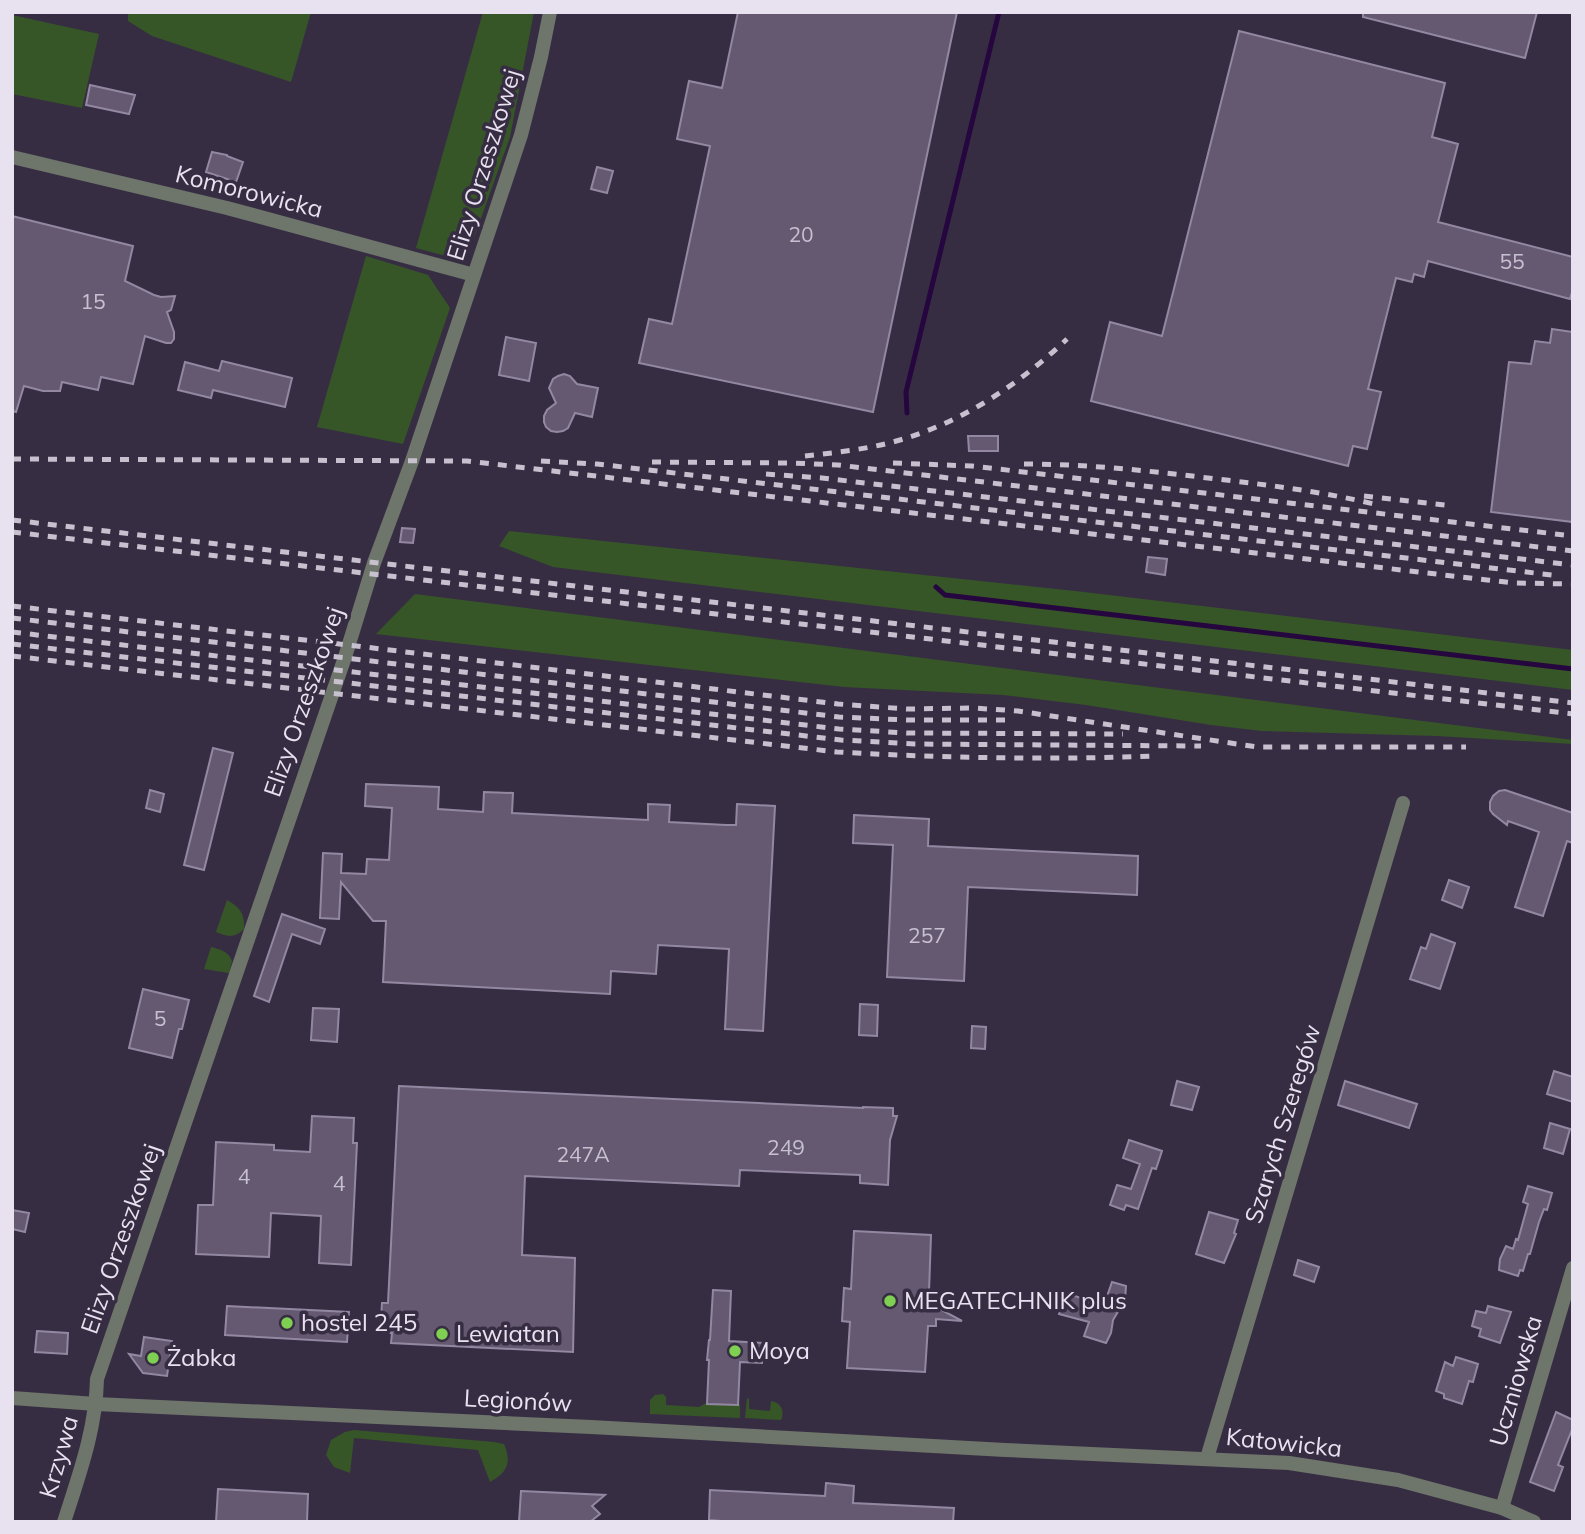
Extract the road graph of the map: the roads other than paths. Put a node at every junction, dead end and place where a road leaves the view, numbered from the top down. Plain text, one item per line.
1 (550, 12) edge
2 (12, 158) edge
3 (474, 275) junction
4 (1404, 803) dead end
5 (1573, 1268) edge
6 (12, 1398) edge
7 (96, 1404) junction
8 (1021, 1451) joint
9 (1207, 1458) junction
10 (1502, 1508) junction
11 (64, 1522) edge
12 (1534, 1522) edge

1 - 3 street, Elizy Orzeszkowej
2 - 3 street, Komorowicka
3 - 7 street, Elizy Orzeszkowej
4 - 9 street, Szarych Szeregów
5 - 10 street, Uczniowska
6 - 7 street, Legionów
7 - 8 street, Legionów
7 - 11 street, Krzywa
8 - 9 street, Katowicka
9 - 10 street, Katowicka
10 - 12 street, Katowicka

